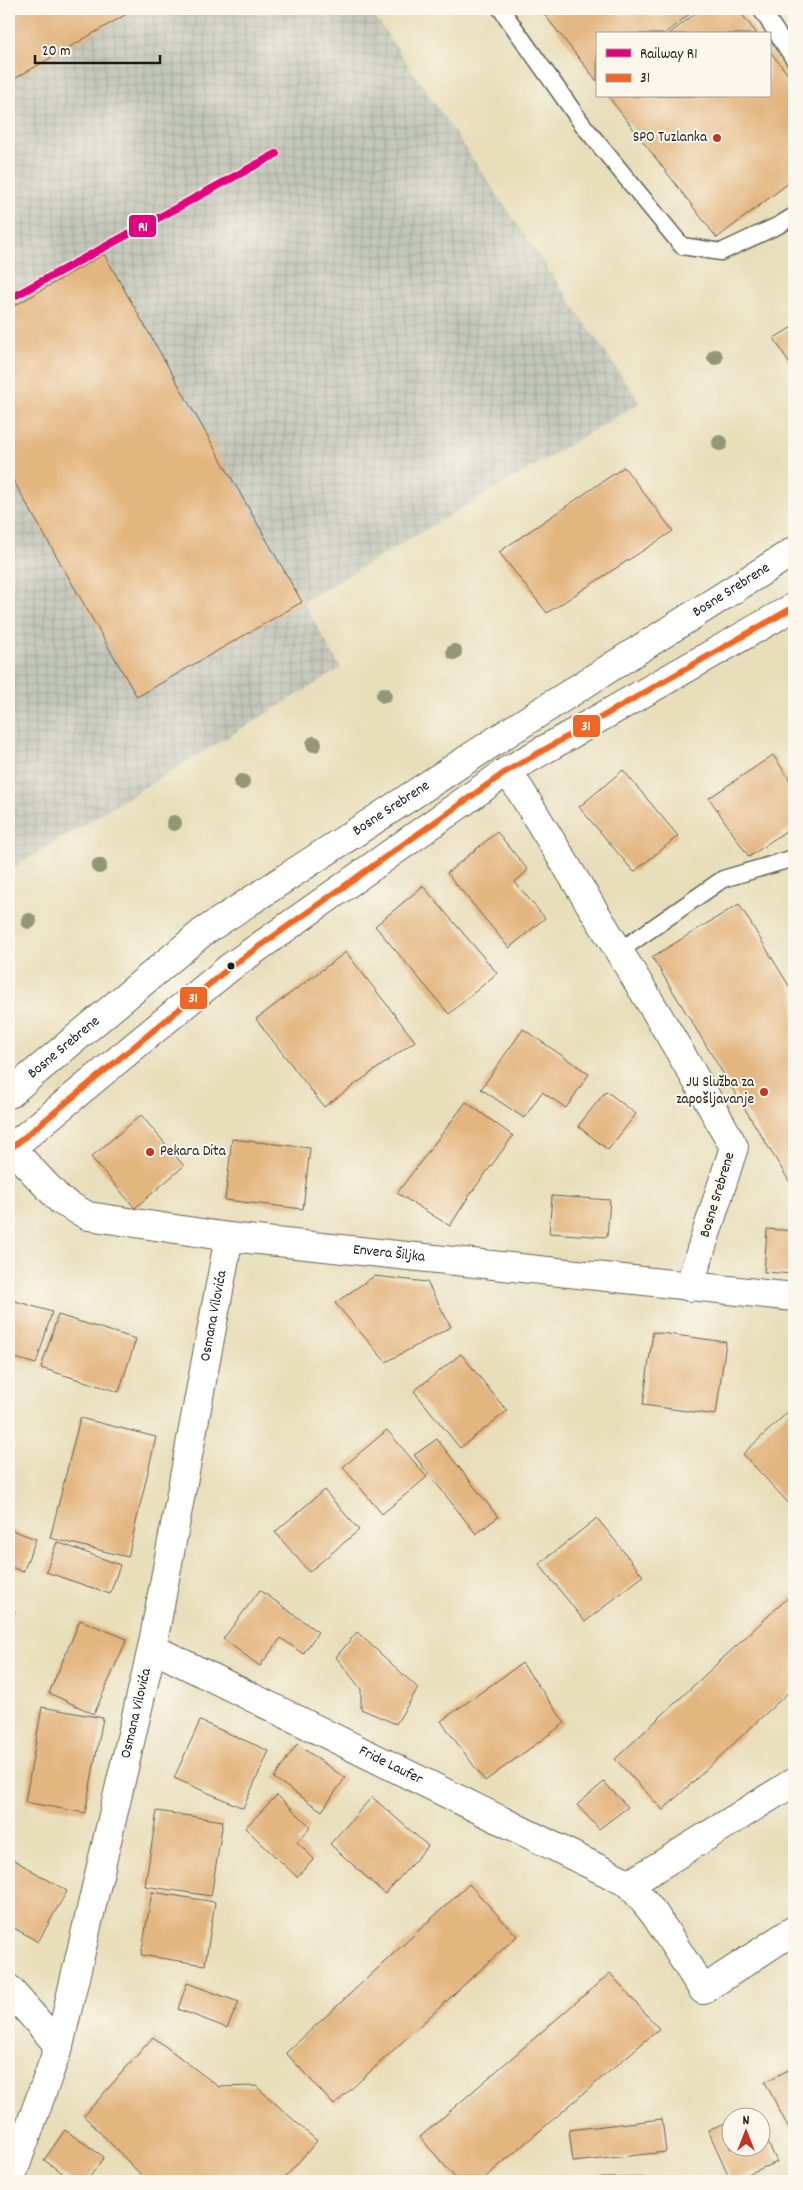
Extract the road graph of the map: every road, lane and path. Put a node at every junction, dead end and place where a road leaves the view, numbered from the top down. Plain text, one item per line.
1 (501, 9) edge
2 (761, 9) edge
3 (794, 59) edge
4 (794, 216) edge
5 (794, 551) edge
6 (794, 607) edge
7 (507, 771) junction
8 (794, 858) edge
9 (618, 952) junction
10 (9, 1094) edge
11 (9, 1148) edge
12 (229, 1237) junction
13 (689, 1287) junction
14 (794, 1297) edge
15 (152, 1648) junction
16 (794, 1782) edge
17 (630, 1884) junction
18 (794, 1930) edge
19 (9, 1990) edge
20 (58, 2046) junction
21 (10, 2181) edge

1 - 4 lane
2 - 3 lane
5 - 10 street, Bosne Srebrene
6 - 7 street
7 - 9 street, Bosne Srebrene
7 - 11 street
8 - 9 lane
9 - 13 street, Bosne Srebrene
11 - 12 street, Envera Šiljka
12 - 13 street, Envera Šiljka
12 - 15 street, Osmana Vilovića
13 - 14 street, Envera Šiljka
15 - 17 street, Fride Laufer
15 - 20 street, Osmana Vilovića
16 - 17 street
17 - 18 street, Fride Laufer
19 - 20 street
20 - 21 street, Osmana Vilovića

